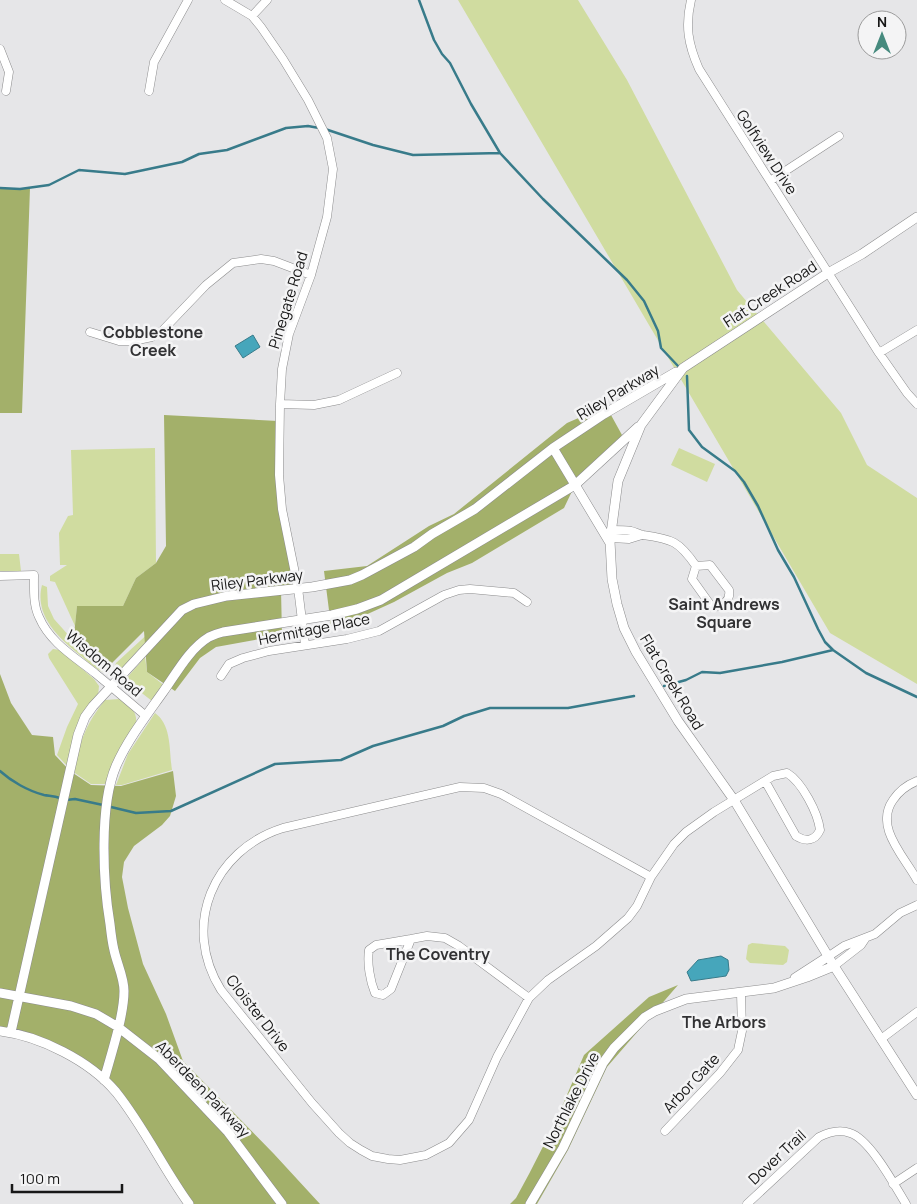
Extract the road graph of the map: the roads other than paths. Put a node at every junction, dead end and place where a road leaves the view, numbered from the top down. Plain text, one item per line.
1 (188, 0) edge
2 (225, 0) edge
3 (267, 0) edge
4 (691, 0) edge
5 (252, 16) junction
6 (0, 49) edge
7 (6, 91) dead end
8 (149, 91) dead end
9 (839, 136) dead end
10 (770, 181) junction
11 (917, 217) edge
12 (828, 273) junction
13 (311, 275) junction
14 (917, 330) edge
15 (90, 332) dead end
16 (879, 353) junction
17 (683, 368) junction
18 (397, 373) dead end
19 (280, 404) junction
20 (917, 404) edge
21 (641, 424) junction
22 (553, 448) junction
23 (575, 485) junction
24 (611, 537) junction
25 (696, 566) junction
26 (0, 576) edge
27 (298, 588) junction
28 (527, 602) dead end
29 (301, 620) junction
30 (305, 645) junction
31 (221, 676) dead end
32 (110, 687) junction
33 (146, 716) junction
34 (765, 781) junction
35 (917, 781) edge
36 (734, 800) junction
37 (651, 877) junction
38 (917, 880) edge
39 (917, 906) edge
40 (411, 939) junction
41 (865, 939) junction
42 (829, 956) junction
43 (834, 966) junction
44 (791, 982) junction
45 (0, 992) edge
46 (741, 993) junction
47 (18, 995) junction
48 (529, 998) junction
49 (917, 1012) edge
50 (118, 1027) junction
51 (0, 1031) edge
52 (11, 1032) junction
53 (881, 1039) junction
54 (104, 1080) junction
55 (917, 1094) edge
56 (665, 1131) dead end
57 (917, 1168) edge
58 (893, 1184) junction
59 (189, 1204) edge
60 (282, 1204) edge
61 (530, 1204) edge
62 (747, 1204) edge
63 (906, 1204) edge

1 - 8 street
2 - 5 street, Pinegate Road
3 - 5 street
4 - 10 street, Golfview Drive
5 - 13 street, Pinegate Road
6 - 7 street
9 - 10 street
10 - 12 street, Golfview Drive
11 - 12 street, Flat Creek Road
12 - 16 street, Golfview Drive
12 - 17 street, Flat Creek Road
13 - 15 street
13 - 19 street, Pinegate Road
14 - 16 street
16 - 20 street, Golfview Drive
17 - 21 street, Flat Creek Road
17 - 22 street, Riley Parkway
18 - 19 street
19 - 27 street, Pinegate Road
21 - 23 street
21 - 24 street, Flat Creek Road
22 - 23 street
22 - 27 street, Riley Parkway
23 - 24 street
23 - 29 street
24 - 25 street
24 - 36 street, Flat Creek Road
25 - 25 street
26 - 32 street, Wisdom Road
27 - 29 street, Pinegate Road
27 - 32 street, Riley Parkway
28 - 30 street, Hermitage Place
29 - 30 street, Pinegate Road
29 - 33 street
30 - 31 street, Hermitage Place
32 - 33 street, Wisdom Road
32 - 47 street, Riley Parkway
33 - 50 street
34 - 34 street, Cloister Drive
34 - 36 street, Cloister Drive
35 - 38 street
36 - 37 street, Cloister Drive
36 - 42 street, Flat Creek Road
37 - 48 street, Cloister Drive
37 - 48 street, Cloister Drive
39 - 41 street, Northlake Drive
40 - 40 street
40 - 48 street
41 - 42 street, Northlake Drive
41 - 43 street, Northlake Drive
42 - 43 street, Flat Creek Road
42 - 44 street, Northlake Drive
43 - 44 street, Northlake Drive
43 - 53 street, Flat Creek Road
44 - 46 street, Northlake Drive
45 - 47 street, Aberdeen Parkway
46 - 56 street, Arbor Gate
46 - 61 street, Northlake Drive
47 - 50 street, Aberdeen Parkway
47 - 52 street, Riley Parkway
49 - 53 street
50 - 54 street
50 - 60 street, Aberdeen Parkway
51 - 52 street
52 - 54 street
53 - 55 street, Flat Creek Road
54 - 59 street
57 - 58 street
58 - 62 street, Dover Trail
58 - 63 street, Dover Trail

